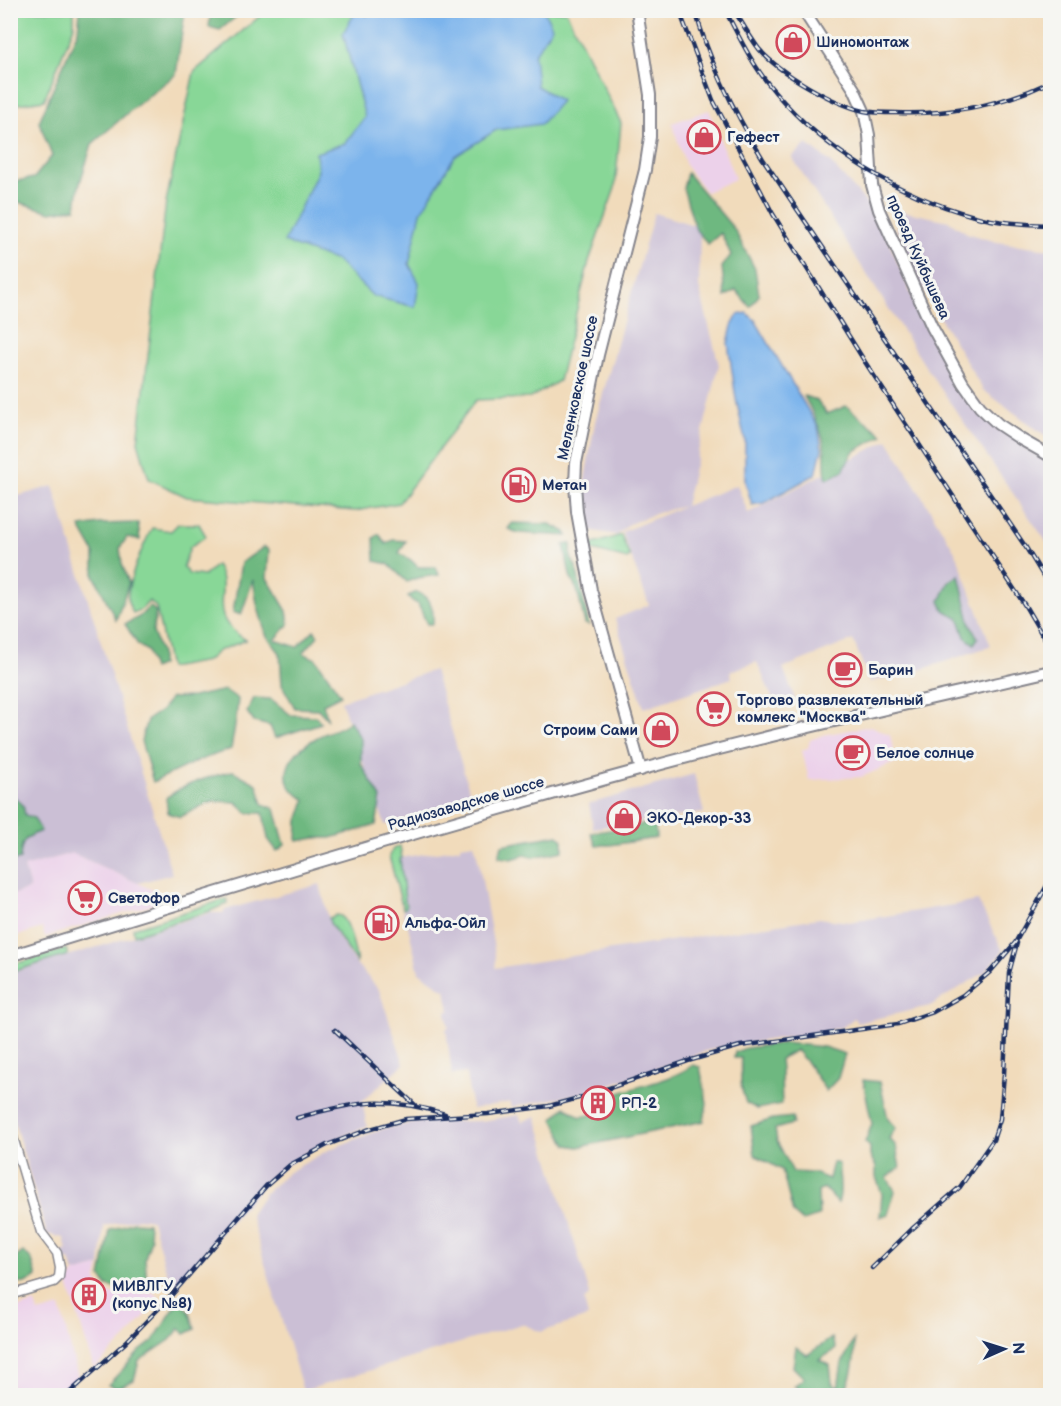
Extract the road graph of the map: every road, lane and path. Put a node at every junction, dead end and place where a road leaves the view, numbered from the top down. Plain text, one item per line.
1 (637, 10) edge
2 (803, 10) edge
3 (1050, 456) edge
4 (1050, 671) edge
5 (641, 770) junction
6 (10, 956) edge
7 (10, 1127) edge
8 (10, 1295) edge

1 - 5 main road, Меленковское шоссе
2 - 3 main road, проезд Куйбышева
4 - 5 main road, Радиозаводское шоссе
5 - 6 main road, Радиозаводское шоссе
7 - 8 street

